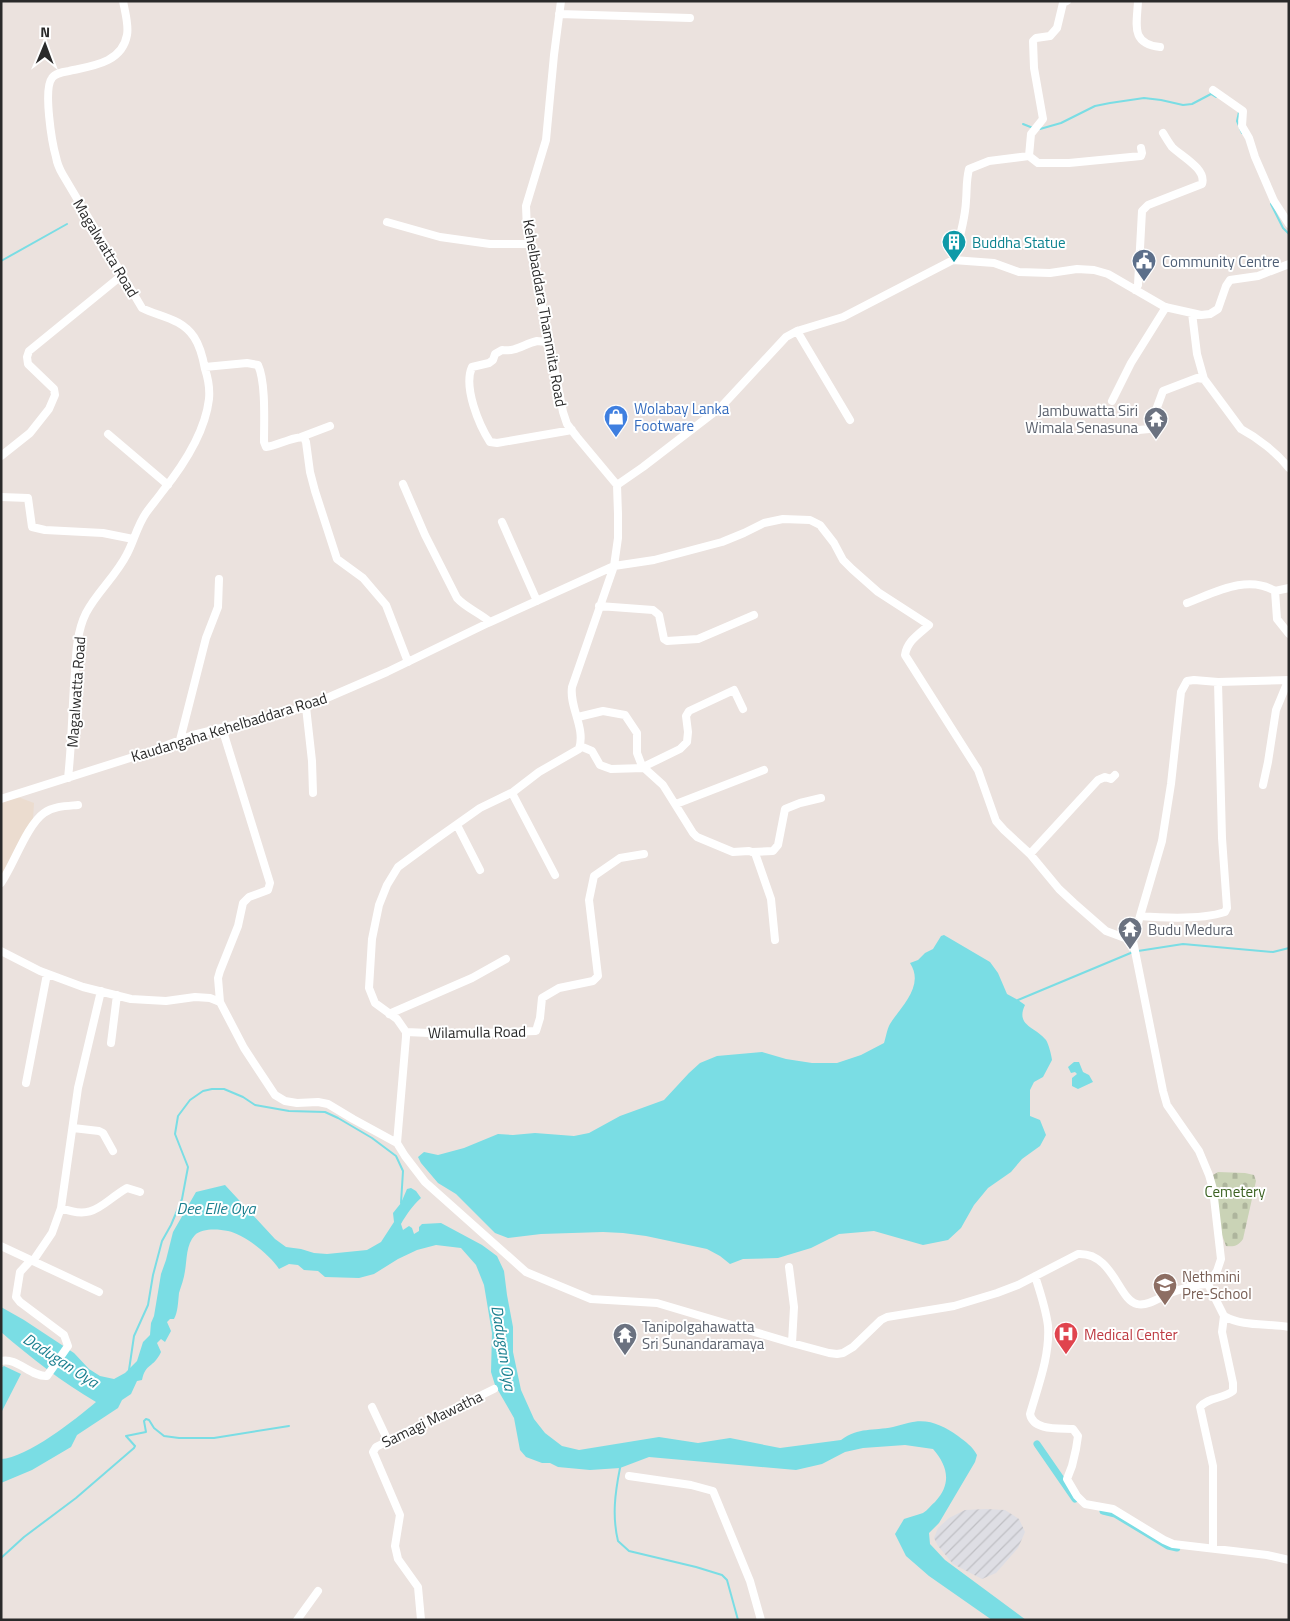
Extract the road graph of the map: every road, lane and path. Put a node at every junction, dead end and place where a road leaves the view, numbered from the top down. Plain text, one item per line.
1 (123, 1) edge
2 (561, 1) edge
3 (1067, 1) edge
4 (1138, 1) edge
5 (559, 14) junction
6 (690, 18) dead end
7 (1160, 47) dead end
8 (1213, 90) dead end
9 (1163, 133) dead end
10 (1141, 148) dead end
11 (1029, 156) junction
12 (387, 222) dead end
13 (1289, 224) edge
14 (530, 244) junction
15 (953, 260) junction
16 (1289, 264) edge
17 (122, 276) junction
18 (1135, 290) junction
19 (1166, 307) junction
20 (1192, 313) junction
21 (797, 331) junction
22 (549, 343) junction
23 (205, 367) junction
24 (1204, 379) junction
25 (1112, 401) dead end
26 (850, 420) dead end
27 (330, 426) dead end
28 (572, 430) junction
29 (1139, 430) dead end
30 (108, 434) dead end
31 (301, 437) junction
32 (1, 456) edge
33 (1289, 468) edge
34 (403, 484) dead end
35 (168, 485) junction
36 (617, 485) junction
37 (1, 497) edge
38 (502, 522) dead end
39 (133, 539) junction
40 (614, 566) junction
41 (219, 579) dead end
42 (1289, 588) edge
43 (1275, 591) junction
44 (537, 601) junction
45 (1187, 603) dead end
46 (599, 606) junction
47 (754, 615) dead end
48 (490, 622) junction
49 (1289, 634) edge
50 (408, 662) junction
51 (1288, 681) edge
52 (1218, 682) junction
53 (306, 707) junction
54 (743, 709) dead end
55 (578, 718) junction
56 (222, 728) junction
57 (180, 740) junction
58 (580, 746) junction
59 (644, 768) junction
60 (764, 770) dead end
61 (1115, 775) dead end
62 (68, 778) junction
63 (1262, 785) dead end
64 (313, 793) dead end
65 (512, 793) junction
66 (821, 798) dead end
67 (1, 799) edge
68 (676, 804) junction
69 (78, 805) dead end
70 (457, 824) junction
71 (752, 852) junction
72 (644, 854) dead end
73 (1030, 854) junction
74 (480, 870) dead end
75 (554, 876) dead end
76 (1, 883) edge
77 (1140, 916) junction
78 (775, 940) dead end
79 (1133, 941) junction
80 (1, 951) edge
81 (506, 959) dead end
82 (47, 974) junction
83 (101, 991) junction
84 (117, 995) junction
85 (220, 1002) junction
86 (389, 1014) junction
87 (406, 1032) junction
88 (111, 1043) dead end
89 (26, 1084) dead end
90 (73, 1128) junction
91 (397, 1143) junction
92 (113, 1151) dead end
93 (140, 1192) dead end
94 (61, 1208) junction
95 (1, 1246) edge
96 (32, 1260) junction
97 (789, 1267) dead end
98 (1035, 1276) junction
99 (1208, 1284) junction
100 (99, 1292) dead end
101 (1224, 1316) junction
102 (1289, 1327) edge
103 (792, 1344) junction
104 (1, 1361) edge
105 (494, 1389) dead end
106 (372, 1407) dead end
107 (388, 1441) junction
108 (629, 1476) dead end
109 (1213, 1548) junction
110 (1289, 1560) edge
111 (318, 1591) dead end
112 (297, 1620) edge
113 (421, 1620) edge
114 (761, 1620) edge

1 - 17 street, Magalwatta Road
2 - 5 street, Kehelbaddara Thammita Road
3 - 11 street
4 - 7 street
5 - 6 street
5 - 14 street, Kehelbaddara Thammita Road
8 - 13 street
9 - 18 street
10 - 11 street
11 - 15 street
12 - 14 street
14 - 22 street, Kehelbaddara Thammita Road
15 - 18 street
15 - 21 street
16 - 20 street
17 - 23 street, Magalwatta Road
17 - 32 street
18 - 19 street
19 - 20 street
19 - 25 street
20 - 24 street
21 - 26 street
21 - 36 street
22 - 28 street, Kehelbaddara Thammita Road
22 - 28 street
23 - 31 street
23 - 35 street, Magalwatta Road
24 - 29 street
24 - 33 street
27 - 31 street
28 - 36 street, Kehelbaddara Thammita Road
30 - 35 street
31 - 50 street
34 - 48 street
35 - 39 street, Magalwatta Road
36 - 40 street
37 - 39 street
38 - 44 street
39 - 62 street, Magalwatta Road
40 - 44 street, Kaudangaha Kehelbaddara Road
40 - 46 street
40 - 73 street, Kaudangaha Kehelbaddara Road
41 - 57 street
42 - 43 street
43 - 45 street
43 - 49 street
44 - 48 street, Kaudangaha Kehelbaddara Road
46 - 47 street
46 - 55 street
48 - 50 street, Kaudangaha Kehelbaddara Road
50 - 53 street, Kaudangaha Kehelbaddara Road
51 - 52 street
51 - 63 street
52 - 77 street
52 - 77 street
53 - 56 street, Kaudangaha Kehelbaddara Road
53 - 64 street
54 - 59 street
55 - 58 street
55 - 59 street
56 - 57 street, Kaudangaha Kehelbaddara Road
56 - 85 street
57 - 62 street, Kaudangaha Kehelbaddara Road
58 - 59 street
58 - 65 street
59 - 68 street
60 - 68 street
61 - 73 street
62 - 67 street, Kaudangaha Kehelbaddara Road
65 - 70 street
65 - 75 street
66 - 71 street
68 - 71 street
69 - 76 street
70 - 74 street
70 - 86 street
71 - 78 street
72 - 87 street, Wilamulla Road
73 - 79 street
77 - 79 street
79 - 99 street
80 - 82 street
81 - 86 street
82 - 83 street
82 - 89 street
83 - 84 street
83 - 90 street
84 - 85 street
84 - 88 street
85 - 91 street
86 - 87 street
87 - 91 street
90 - 92 street
90 - 94 street
91 - 103 street
93 - 94 street
94 - 96 street
95 - 96 street
96 - 100 street
96 - 104 street
97 - 103 street
98 - 99 street
98 - 103 street
98 - 109 street
99 - 101 street
101 - 102 street
101 - 109 street
105 - 107 street, Samagi Mawatha
106 - 107 street
107 - 113 street, Samagi Mawatha
108 - 114 street
109 - 110 street
111 - 112 street

